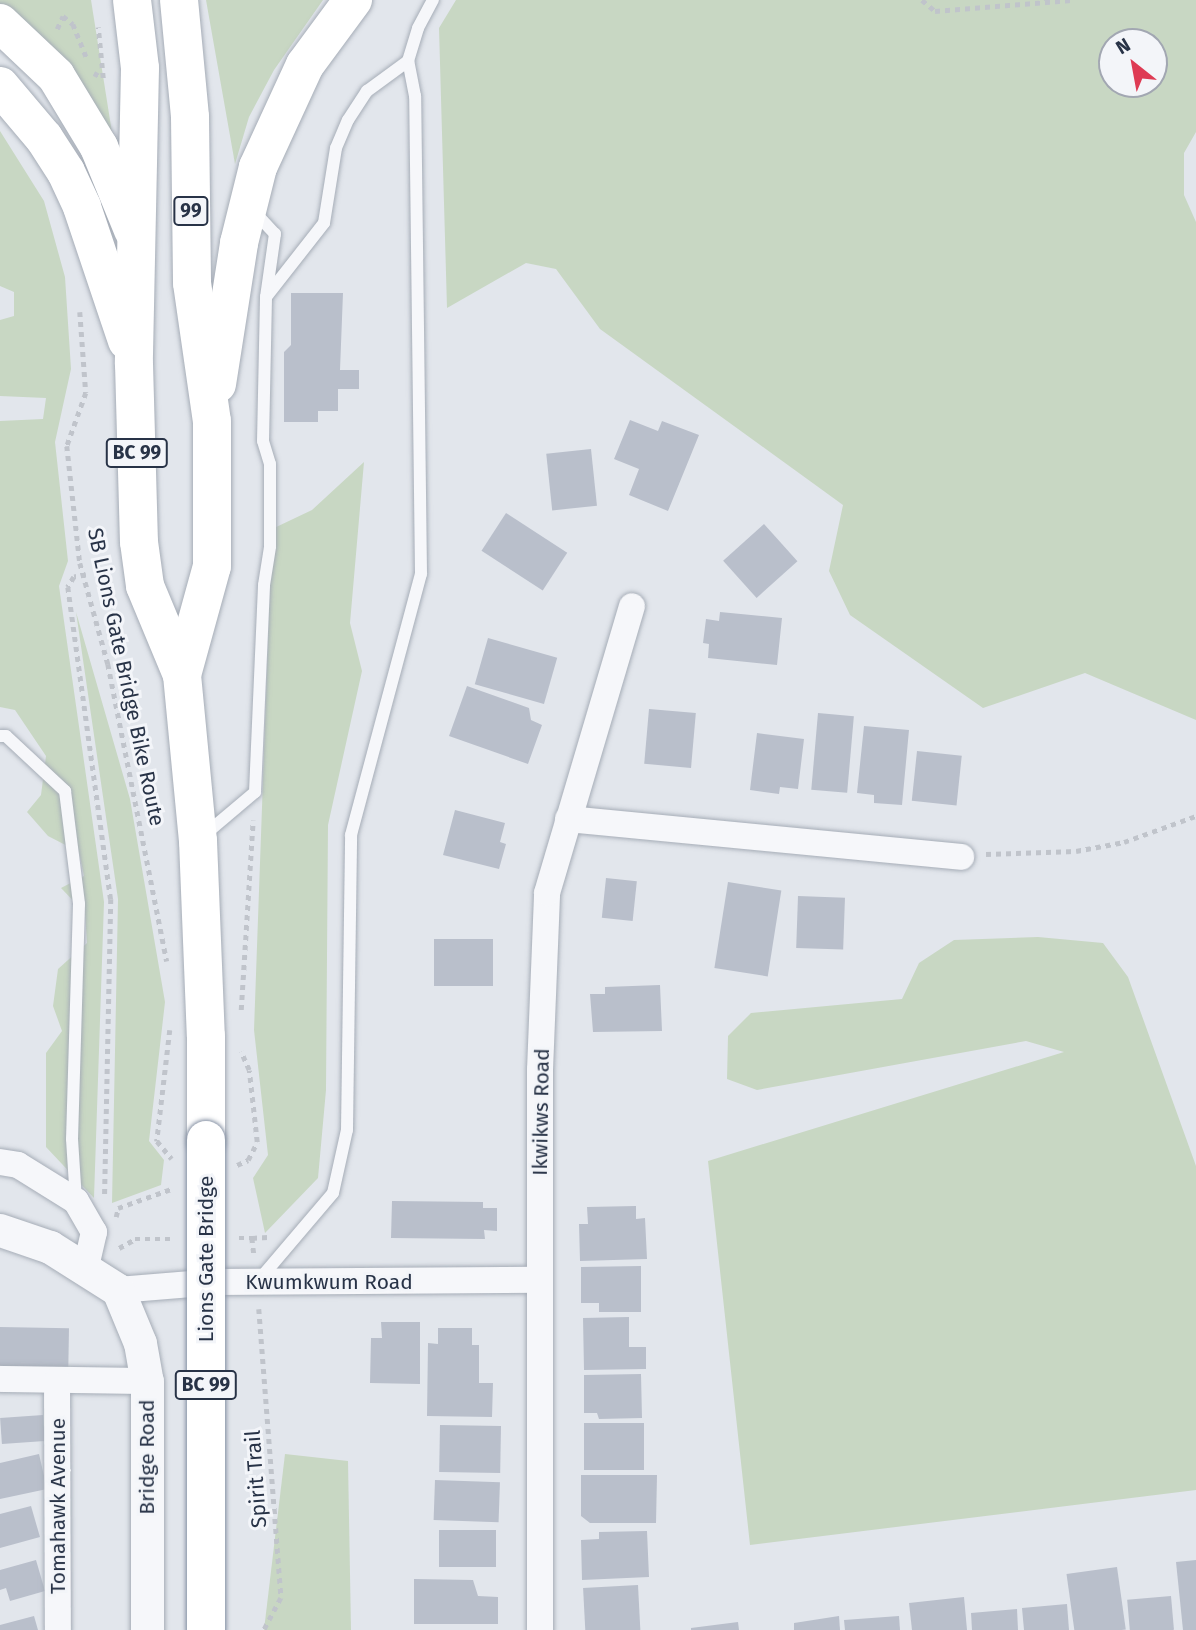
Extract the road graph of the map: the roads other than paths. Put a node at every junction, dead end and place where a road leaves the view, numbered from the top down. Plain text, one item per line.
1 (179, 0) edge
2 (354, 0) edge
3 (433, 0) edge
4 (114, 6) edge
5 (0, 23) edge
6 (408, 61) junction
7 (0, 86) edge
8 (247, 204) junction
9 (139, 245) junction
10 (266, 297) junction
11 (134, 364) junction
12 (212, 421) junction
13 (632, 606) dead end
14 (182, 676) junction
15 (0, 736) edge
16 (568, 819) junction
17 (198, 841) junction
18 (961, 857) road end
19 (0, 1162) edge
20 (76, 1201) junction
21 (0, 1230) edge
22 (86, 1268) junction
23 (540, 1280) junction
24 (257, 1283) junction
25 (118, 1290) junction
26 (0, 1379) edge
27 (57, 1381) junction
28 (148, 1381) junction
29 (58, 1630) edge
30 (147, 1630) edge
31 (205, 1630) edge
32 (540, 1630) edge

1 - 12 highway, 99
2 - 8 highway
3 - 6 lane
4 - 9 highway
5 - 9 highway
6 - 10 lane
6 - 24 lane
7 - 11 highway
8 - 10 lane
8 - 12 highway
9 - 11 highway
10 - 17 lane
11 - 14 highway, BC 99
12 - 14 highway, BC 99
13 - 16 street, Ikwikws Road
14 - 17 highway, BC 99
15 - 20 lane
16 - 18 street
16 - 23 street, Ikwikws Road
17 - 31 highway, Lions Gate Bridge / BC 99, bridge
19 - 20 street
20 - 22 street
21 - 22 street
22 - 25 street
23 - 24 street, Kwumkwum Road
23 - 32 street, Ikwikws Road
24 - 25 street, Kwumkwum Road
25 - 28 street, Bridge Road
26 - 27 street
27 - 28 street
27 - 29 street, Tomahawk Avenue
28 - 30 street, Bridge Road

